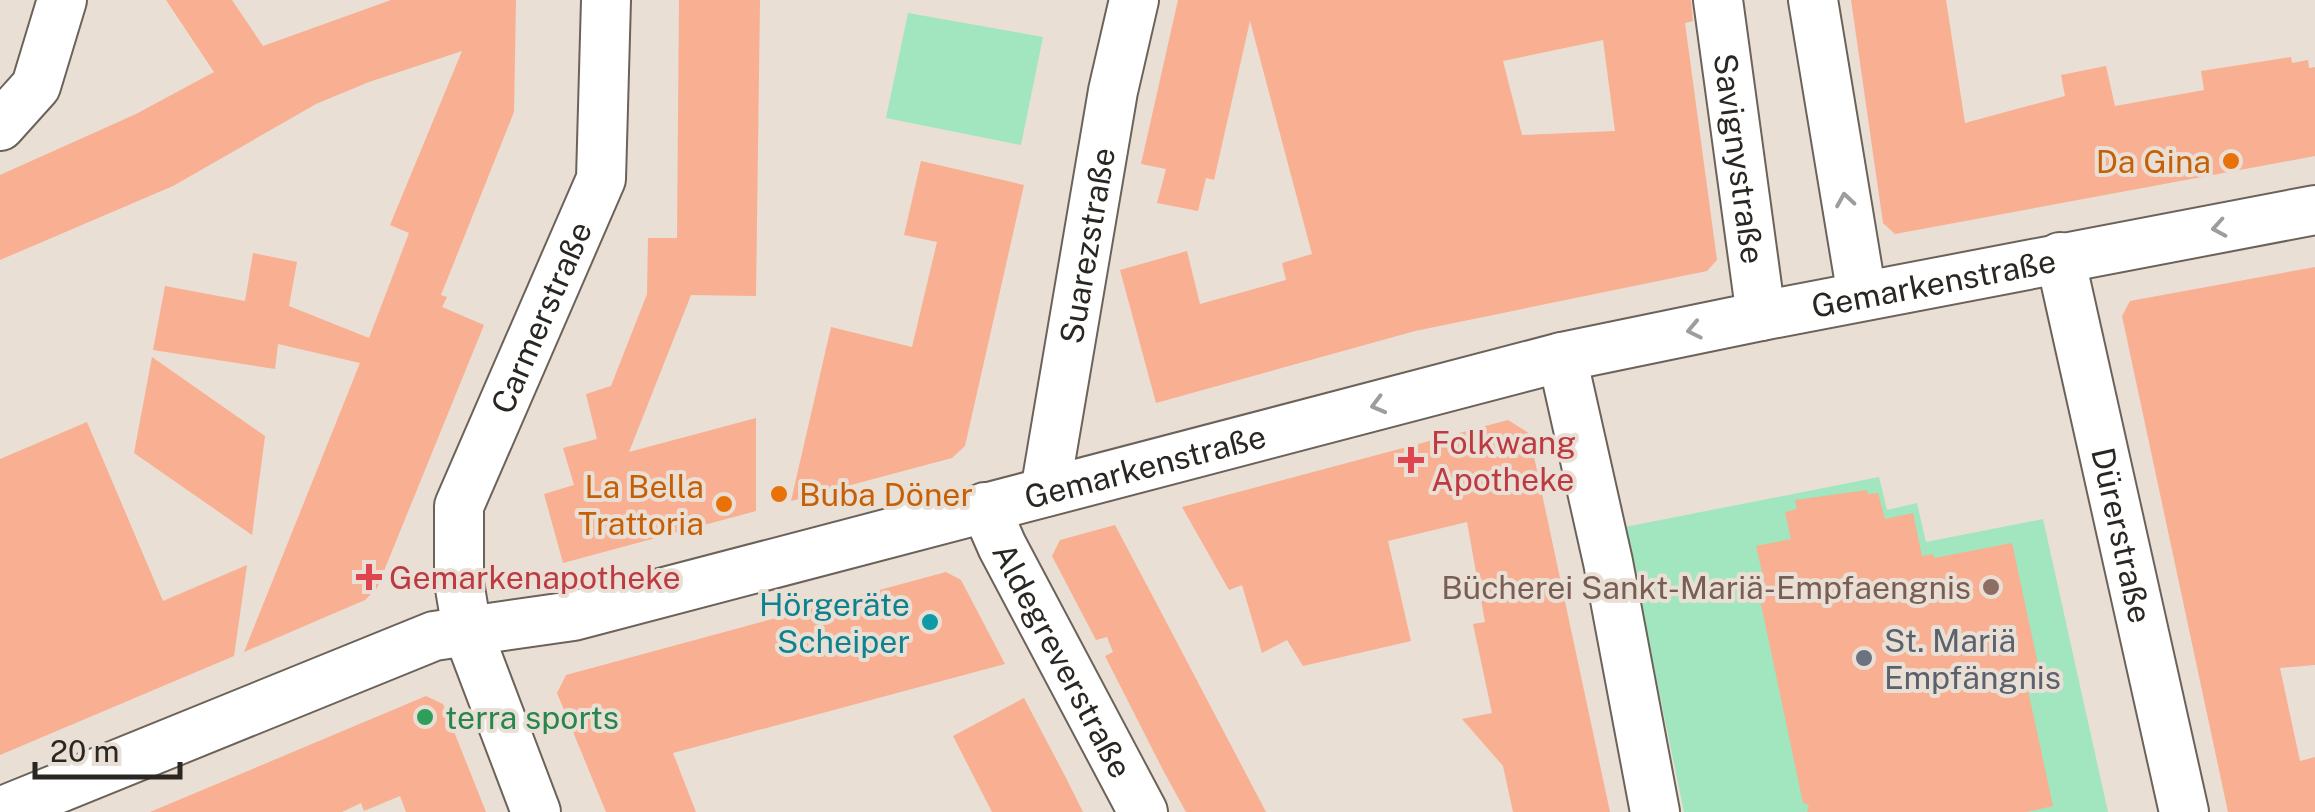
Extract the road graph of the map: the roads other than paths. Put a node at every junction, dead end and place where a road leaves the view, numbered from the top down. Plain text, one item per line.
1 (62, 0) edge
2 (606, 0) edge
3 (1134, 0) edge
4 (1718, 0) edge
5 (1813, 0) edge
6 (0, 126) edge
7 (2315, 210) edge
8 (2060, 257) junction
9 (1862, 296) junction
10 (1760, 316) junction
11 (1562, 357) junction
12 (1045, 492) junction
13 (986, 506) junction
14 (468, 630) junction
15 (0, 812) edge
16 (536, 812) edge
17 (1144, 812) edge
18 (1656, 812) edge
19 (2184, 812) edge

1 - 6 street
2 - 14 street, Carmerstraße
3 - 12 street, Suarezstraße
4 - 10 street, Savignystraße
9 -> 5 street
7 -> 8 street, Gemarkenstraße
8 - 9 street, Gemarkenstraße
8 - 19 street, Dürerstraße
9 - 10 street, Gemarkenstraße
10 -> 11 street, Gemarkenstraße
11 -> 12 street, Gemarkenstraße
11 - 18 street
12 - 13 street, Gemarkenstraße
13 - 14 street, Gemarkenstraße
13 - 17 street, Aldegreverstraße
14 - 15 street, Gemarkenstraße
14 - 16 street, Carmerstraße

